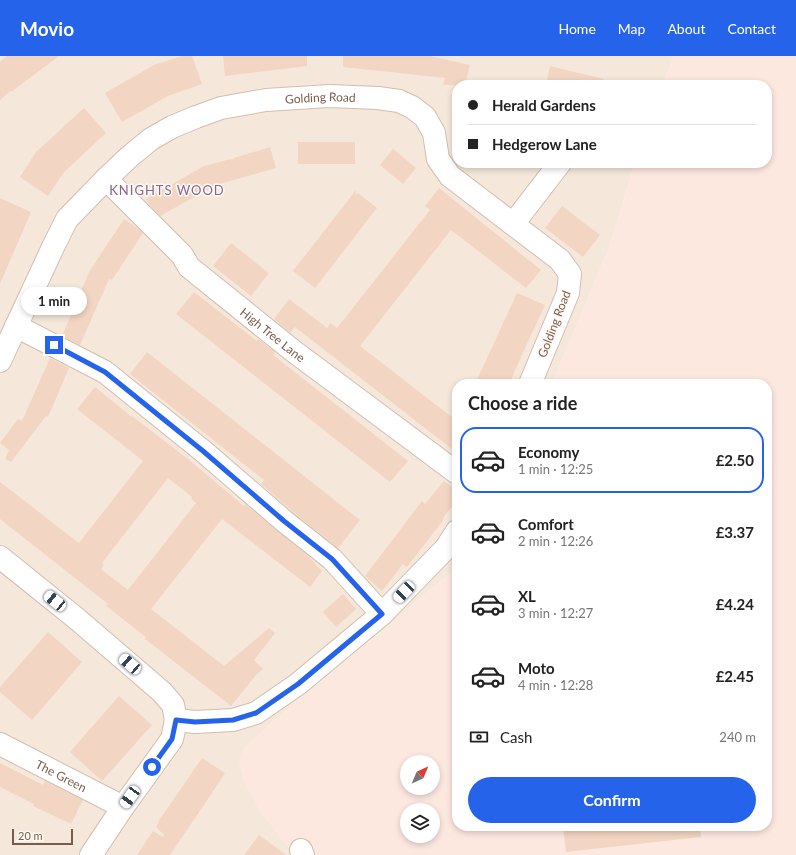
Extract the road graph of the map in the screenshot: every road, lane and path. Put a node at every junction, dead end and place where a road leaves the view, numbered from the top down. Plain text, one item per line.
1 (556, 168) edge
2 (106, 179) junction
3 (513, 224) junction
4 (16, 326) junction
5 (0, 361) edge
6 (532, 379) edge
7 (452, 469) edge
8 (452, 539) edge
9 (0, 557) edge
10 (382, 614) junction
11 (176, 720) junction
12 (0, 744) edge
13 (123, 807) junction
14 (91, 855) edge

1 - 3 street
2 - 3 street, Golding Road
2 - 4 street, Golding Road
2 - 7 street, High Tree Lane
3 - 6 street, Golding Road
4 - 5 street, Golding Road
4 - 10 street
8 - 10 street
9 - 11 street
10 - 11 street
11 - 13 street
12 - 13 street, The Green
13 - 14 street

